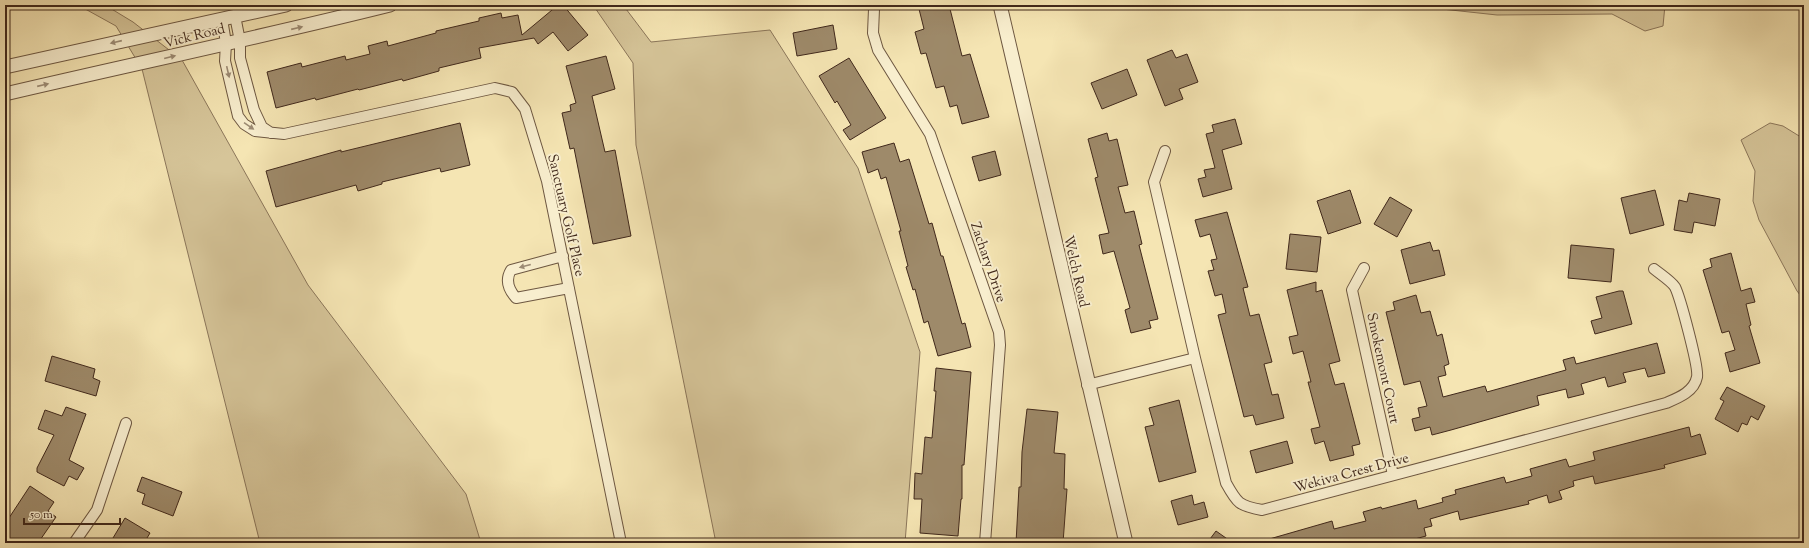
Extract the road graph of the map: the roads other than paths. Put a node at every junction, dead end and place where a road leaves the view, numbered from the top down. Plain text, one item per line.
1 (286, 5) edge
2 (390, 5) edge
3 (1000, 5) edge
4 (874, 9) dead end
5 (228, 18) junction
6 (240, 40) junction
7 (226, 44) junction
8 (5, 67) edge
9 (5, 94) edge
10 (252, 102) junction
11 (236, 107) junction
12 (271, 133) junction
13 (1165, 151) dead end
14 (563, 256) junction
15 (1364, 268) dead end
16 (1654, 269) dead end
17 (569, 288) junction
18 (1195, 358) junction
19 (1087, 385) junction
20 (126, 423) dead end
21 (1393, 475) junction
22 (74, 543) edge
23 (621, 543) edge
24 (985, 543) edge
25 (1126, 543) edge

1 - 5 street, Vick Road
6 -> 2 street, Vick Road
3 - 19 street, Welch Road
4 - 24 street, Zachary Drive
5 - 6 street
5 - 7 street, Sanctuary Golf Place
5 -> 8 street, Vick Road
6 - 7 street, Vick Road
6 - 10 street
9 -> 7 street, Vick Road
7 -> 11 street, Sanctuary Golf Place
10 - 11 street
10 - 12 street
11 -> 12 street, Sanctuary Golf Place
12 - 14 street, Sanctuary Golf Place
13 - 18 street, Wekiva Crest Drive
14 - 17 street, Sanctuary Golf Place
14 -> 17 street
15 - 21 street, Smokemont Court
16 - 21 street, Wekiva Crest Drive
17 - 23 street, Sanctuary Golf Place
18 - 19 street
18 - 21 street, Wekiva Crest Drive
19 - 25 street, Welch Road
20 - 22 street

